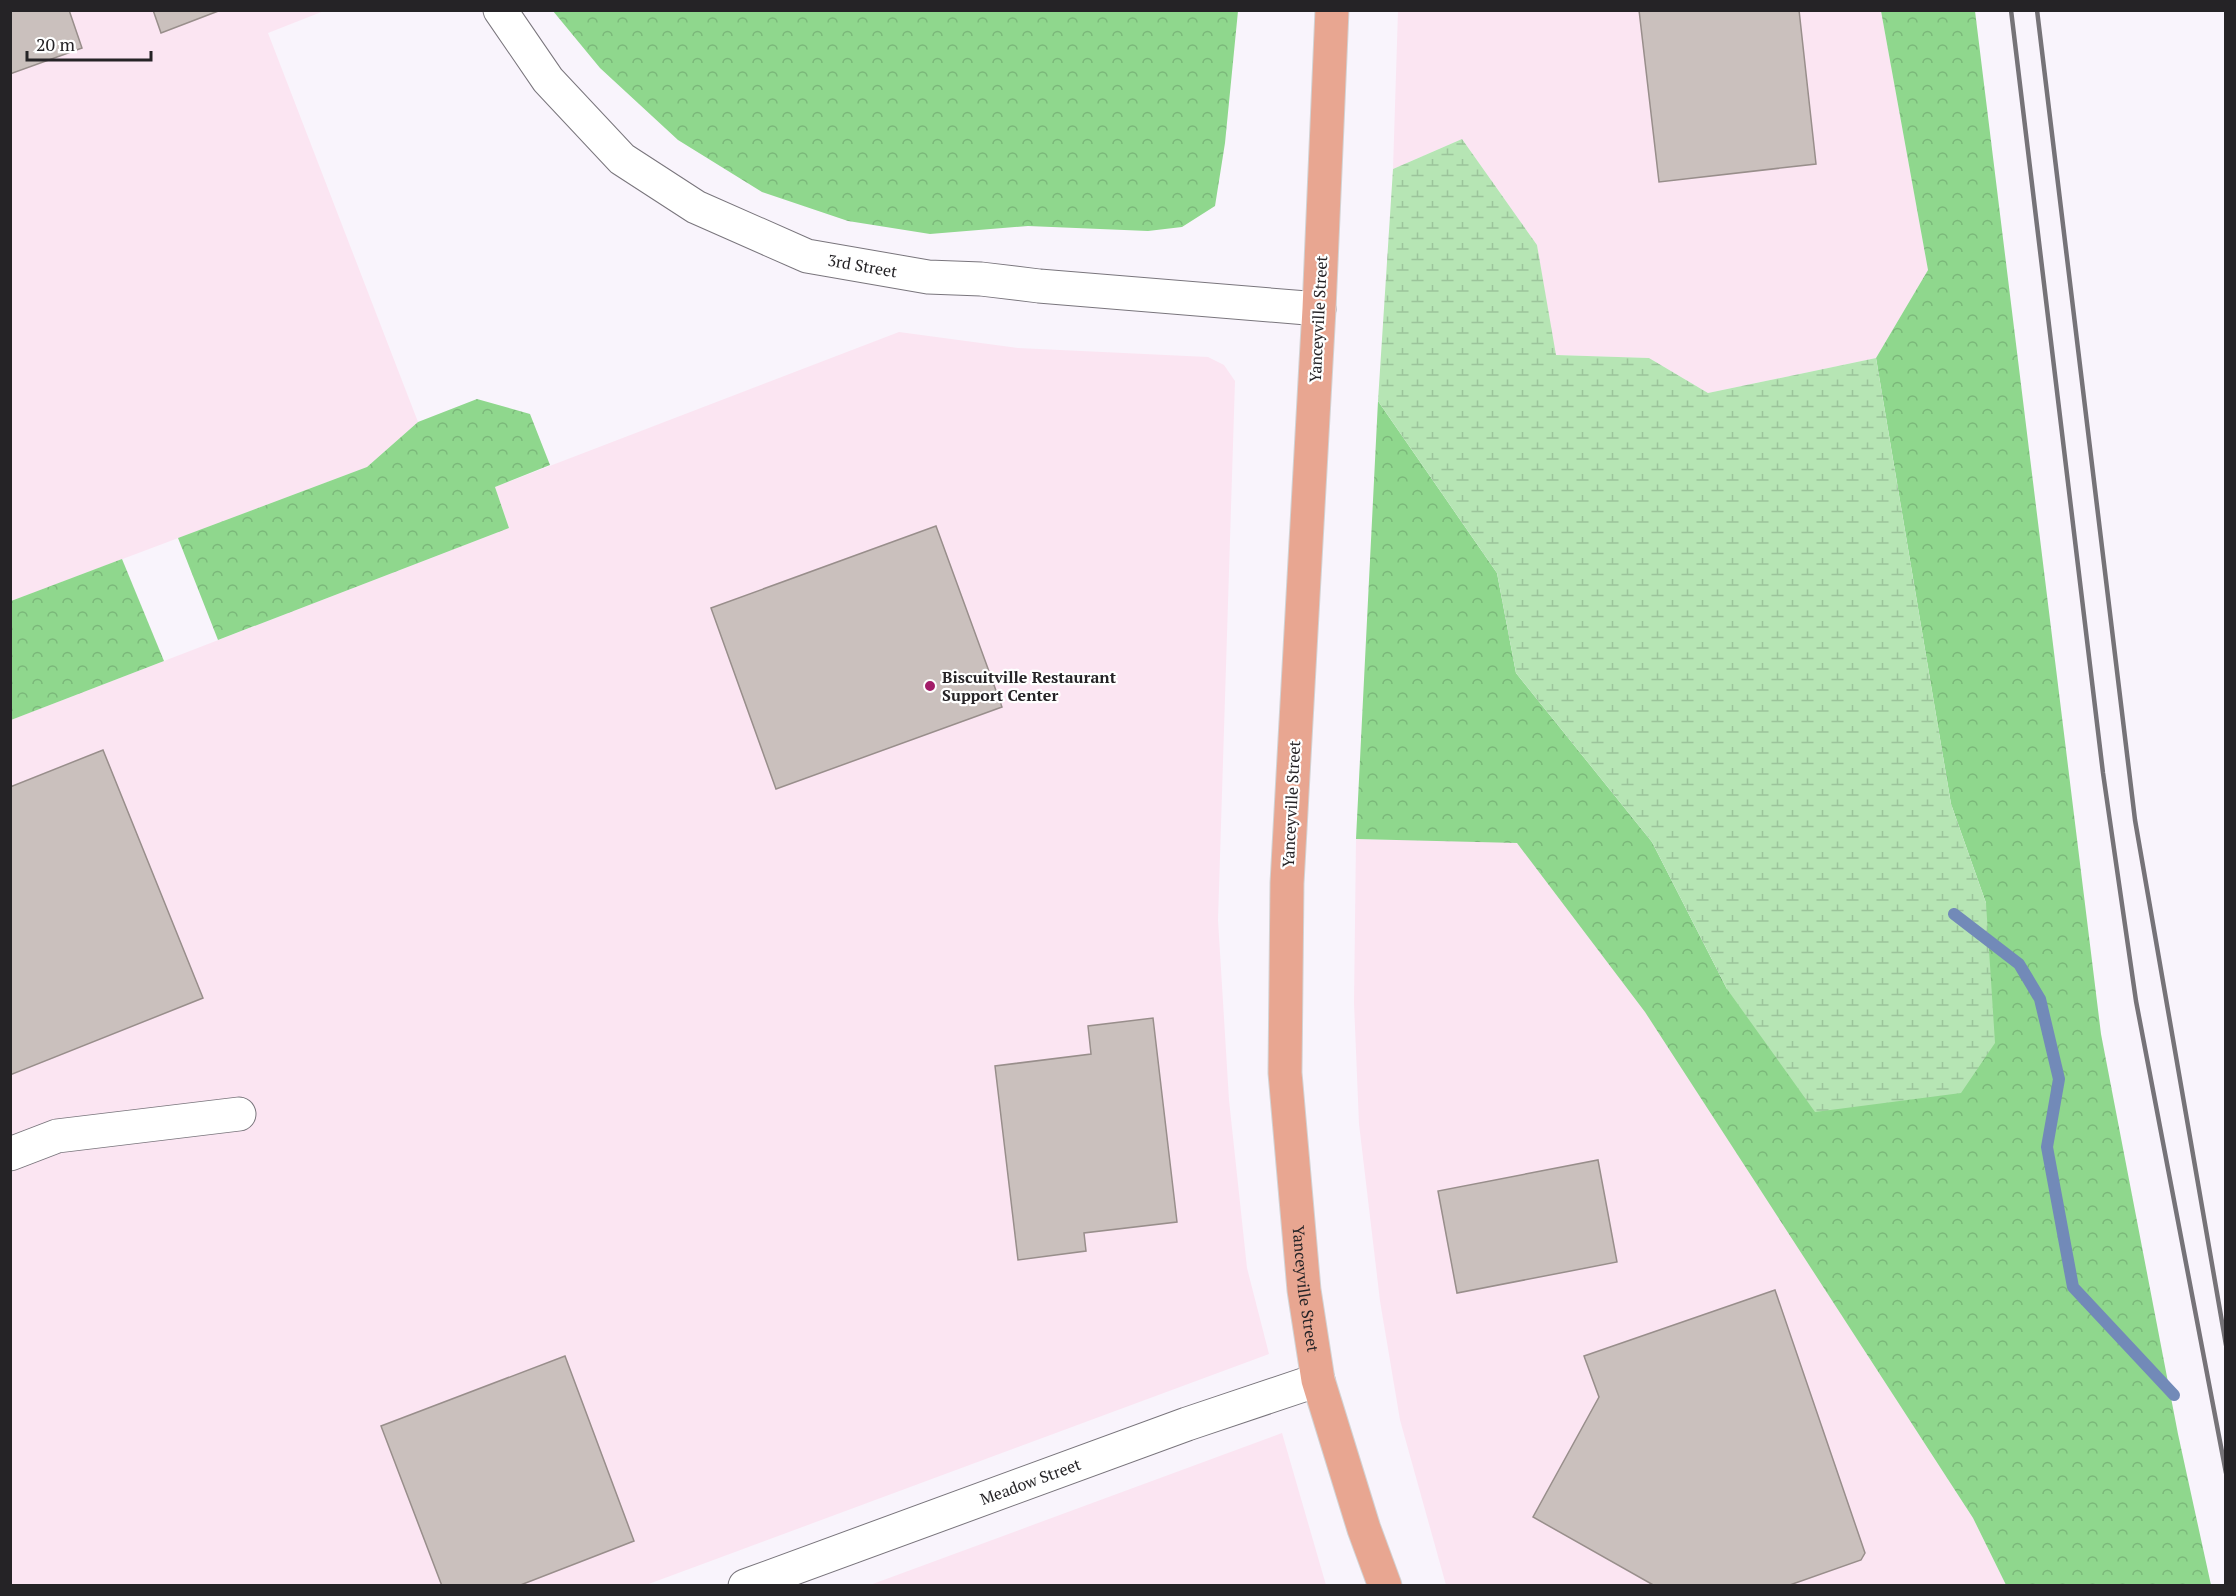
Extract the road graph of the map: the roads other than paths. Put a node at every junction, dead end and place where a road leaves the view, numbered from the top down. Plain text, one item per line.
1 (500, 10) edge
2 (1332, 10) edge
3 (1319, 309) junction
4 (239, 1114) dead end
5 (10, 1154) edge
6 (1318, 1380) junction
7 (745, 1586) edge
8 (1385, 1586) edge

1 - 3 street, 3rd Street
2 - 3 main road, Yanceyville Street
3 - 6 main road, Yanceyville Street
4 - 5 street
6 - 7 street, Meadow Street
6 - 8 main road, Yanceyville Street

